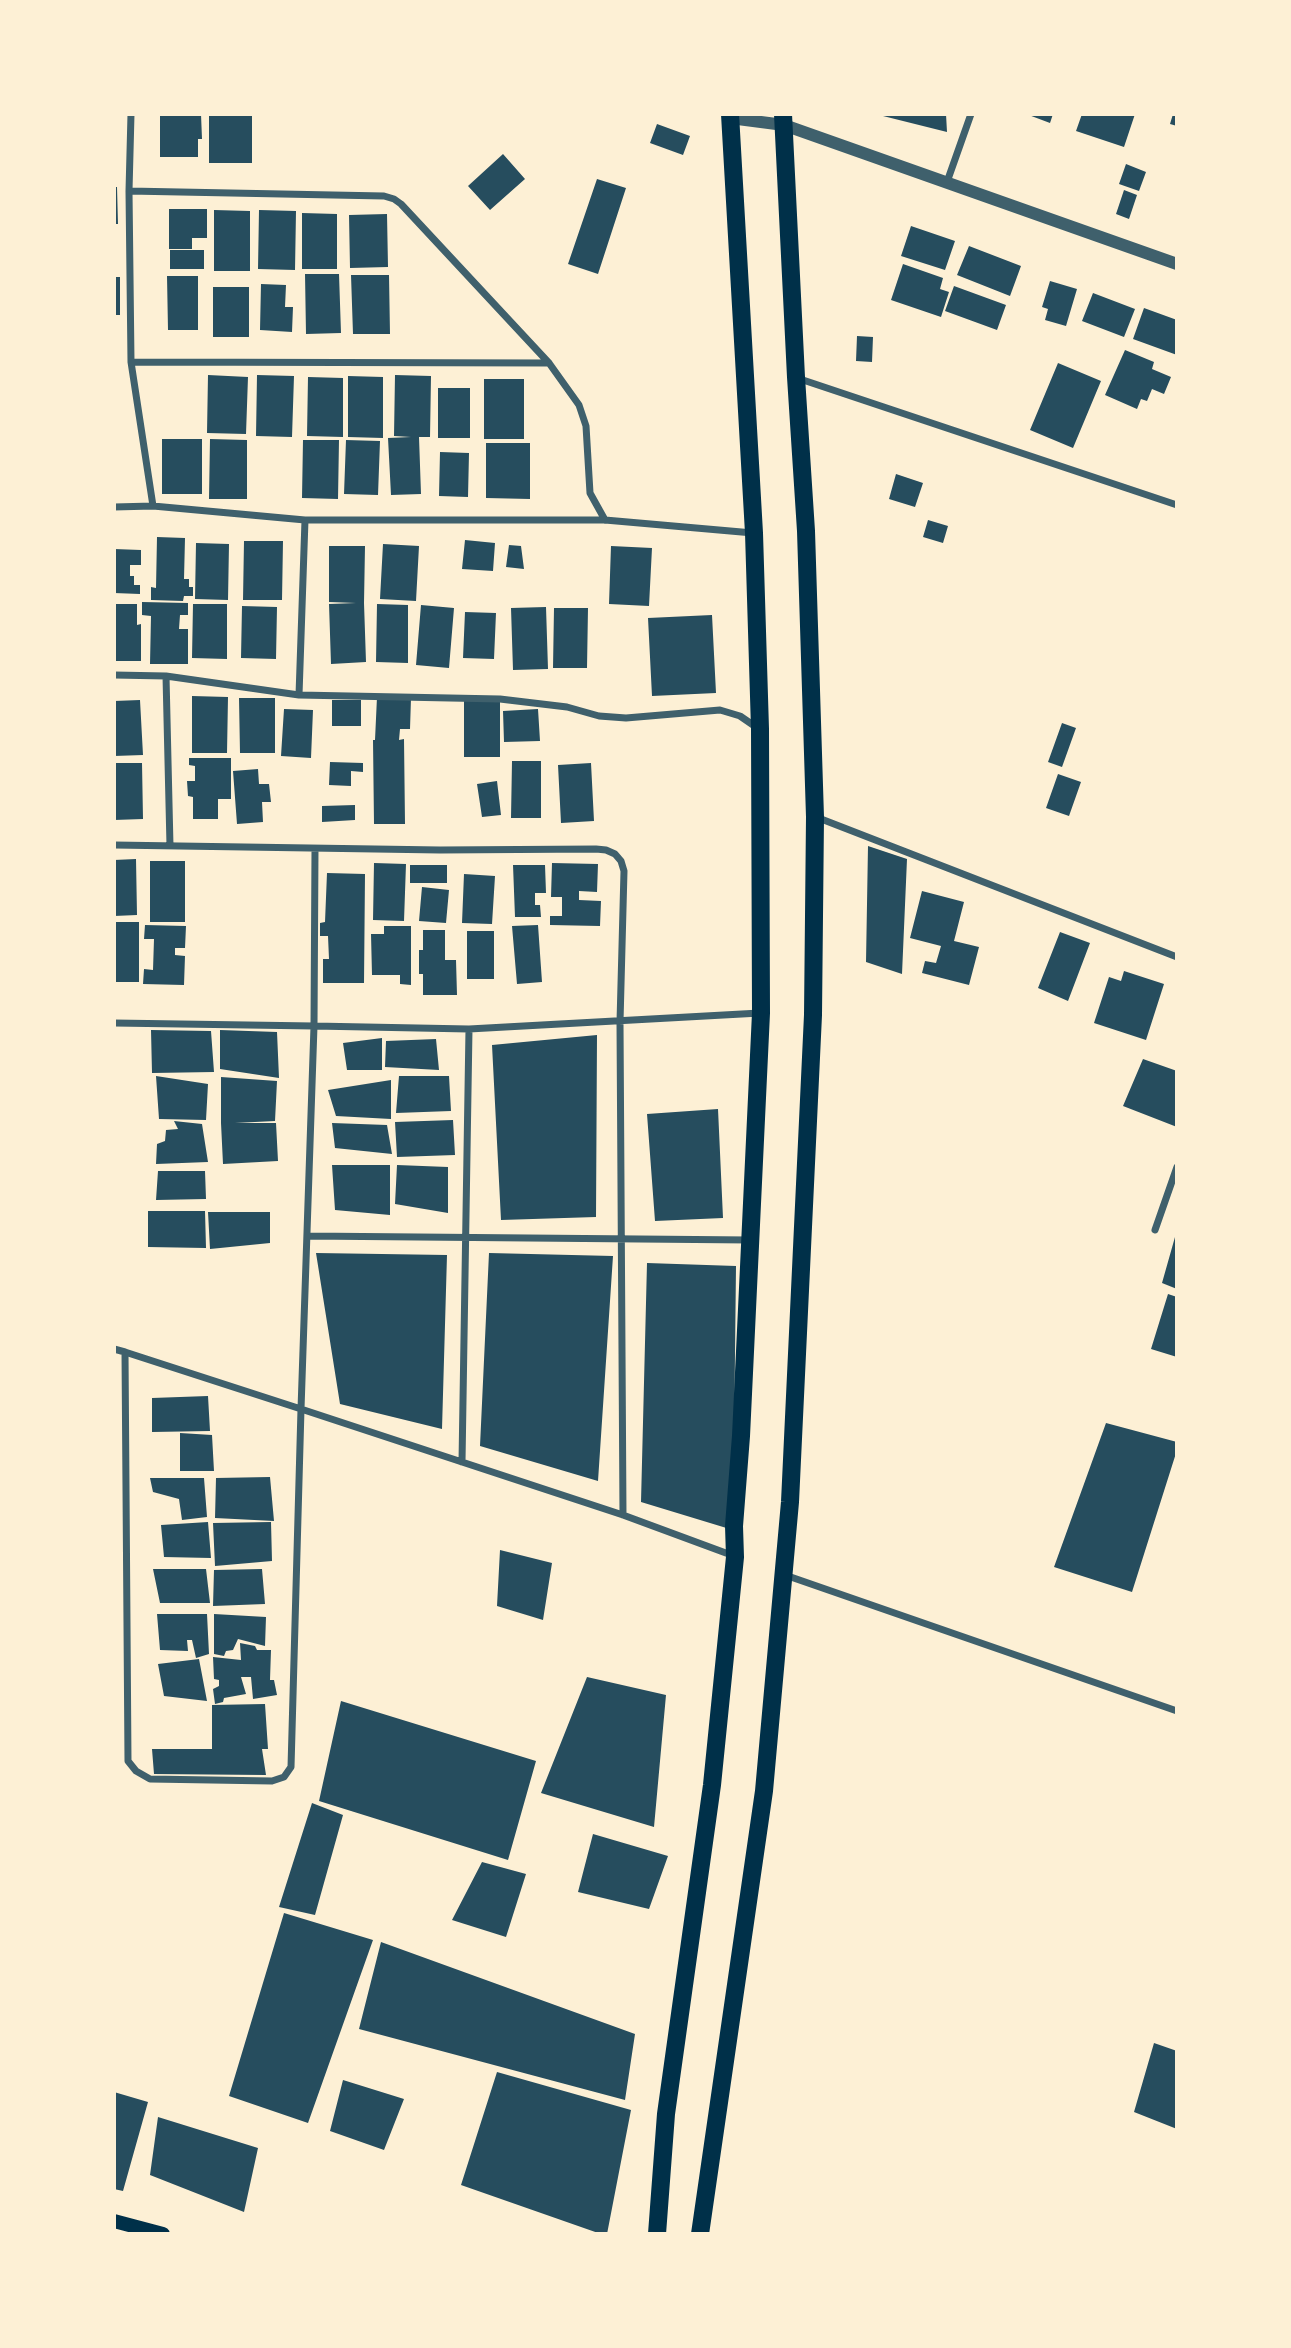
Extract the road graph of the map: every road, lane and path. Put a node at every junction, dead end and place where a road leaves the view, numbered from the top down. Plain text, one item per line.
1 (131, 114) edge
2 (971, 114) edge
3 (730, 116) edge
4 (784, 119) edge
5 (947, 182) junction
6 (129, 191) junction
7 (1177, 264) edge
8 (131, 362) junction
9 (549, 363) junction
10 (796, 377) junction
11 (1177, 505) edge
12 (153, 506) junction
13 (114, 507) edge
14 (305, 520) junction
15 (605, 520) junction
16 (754, 533) junction
17 (114, 675) edge
18 (166, 676) junction
19 (299, 695) junction
20 (760, 729) junction
21 (815, 817) junction
22 (114, 845) edge
23 (170, 846) junction
24 (315, 849) junction
25 (1177, 957) edge
26 (761, 1013) junction
27 (620, 1022) junction
28 (114, 1023) edge
29 (314, 1026) junction
30 (469, 1029) junction
31 (1177, 1167) edge
32 (1155, 1230) dead end
33 (307, 1236) junction
34 (466, 1238) junction
35 (623, 1240) junction
36 (750, 1240) junction
37 (114, 1349) edge
38 (125, 1352) junction
39 (301, 1409) junction
40 (462, 1462) junction
41 (623, 1515) junction
42 (735, 1556) junction
43 (784, 1575) junction
44 (1177, 1711) edge
45 (114, 2221) edge
46 (163, 2234) edge
47 (656, 2234) edge
48 (700, 2234) edge

1 - 6 street
2 - 5 street
3 - 4 street
3 - 16 main road
4 - 5 street
4 - 10 main road
5 - 7 street
6 - 8 street
6 - 9 street
8 - 9 street
8 - 12 street
9 - 15 street
10 - 11 street
10 - 21 main road
12 - 13 street
12 - 14 street
14 - 15 street
14 - 19 street
15 - 16 street
16 - 20 main road
17 - 18 street
18 - 19 street
18 - 23 street
19 - 20 street
20 - 26 main road
21 - 25 street
21 - 43 main road
22 - 23 street
23 - 24 street
24 - 27 street
24 - 29 street
26 - 27 street
26 - 36 main road
27 - 30 street
27 - 35 street
28 - 29 street
29 - 30 street
29 - 33 street
30 - 34 street
31 - 32 street
33 - 34 street
33 - 39 street
34 - 35 street
34 - 40 street
35 - 36 street
35 - 41 street
36 - 42 main road
37 - 38 street
38 - 39 street
38 - 39 street
39 - 40 street
40 - 41 street
41 - 42 street
42 - 47 main road
43 - 44 street
43 - 48 main road
45 - 46 main road

